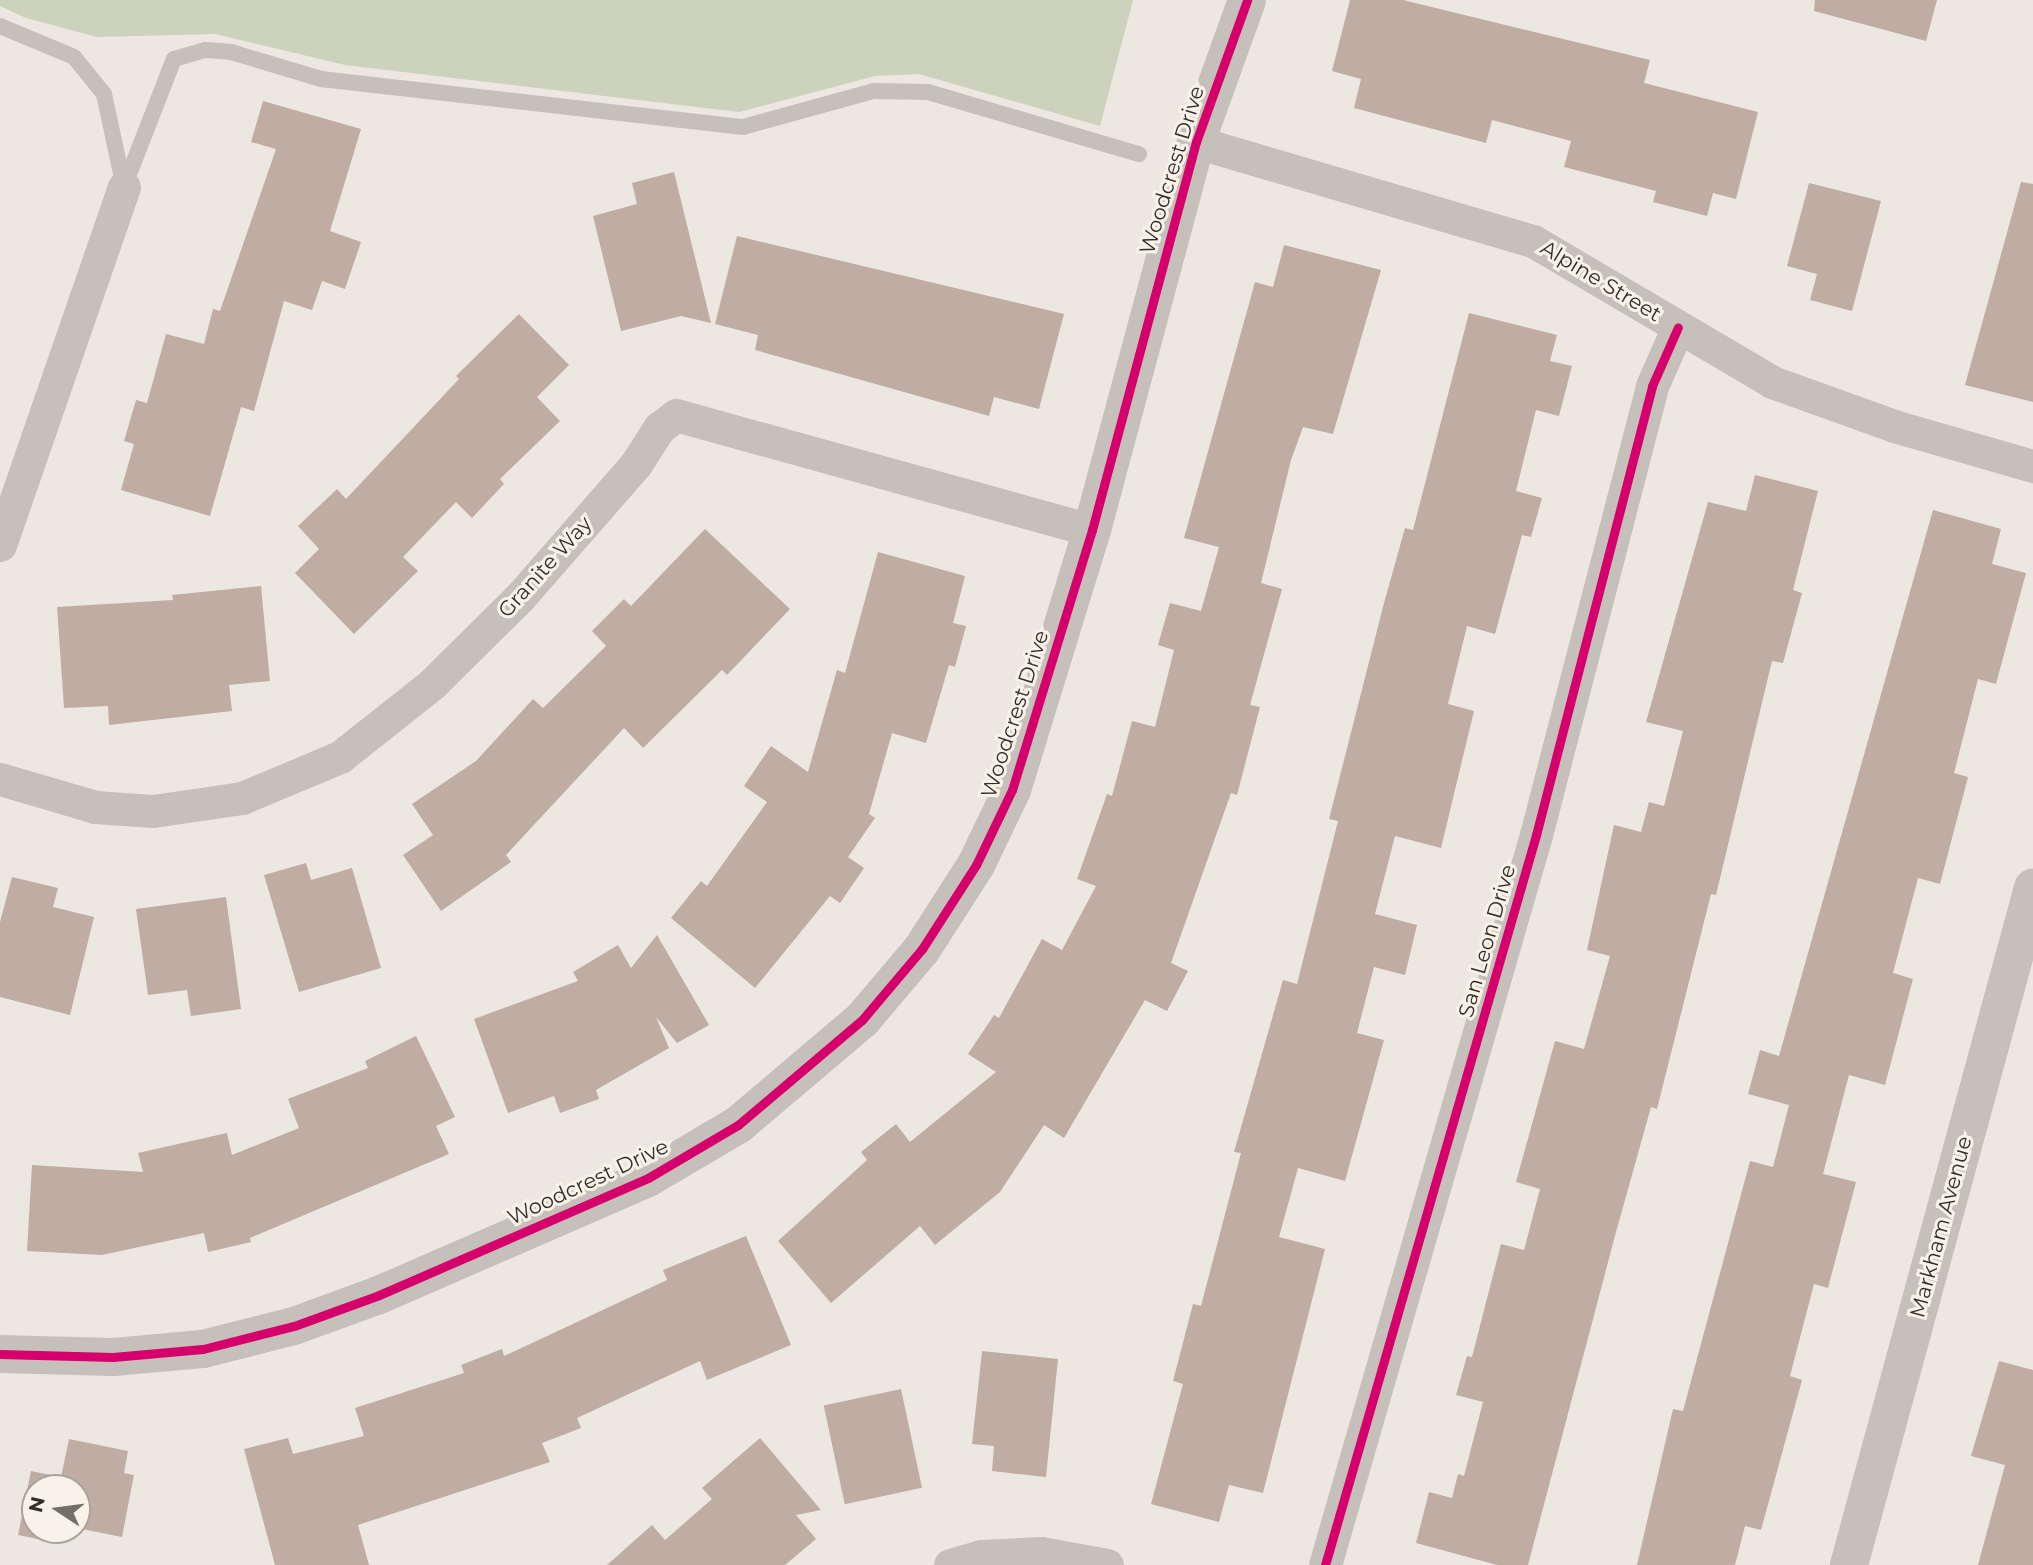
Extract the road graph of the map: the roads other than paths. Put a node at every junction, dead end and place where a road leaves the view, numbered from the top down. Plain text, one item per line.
1 (1247, 0) edge
2 (0, 26) edge
3 (1196, 142) junction
4 (1139, 154) dead end
5 (124, 187) junction
6 (1678, 327) junction
7 (2033, 466) edge
8 (1092, 530) junction
9 (0, 545) edge
10 (0, 779) edge
11 (2033, 888) edge
12 (0, 1354) edge
13 (950, 1565) edge
14 (1107, 1565) edge
15 (1325, 1565) edge
16 (1849, 1565) edge

1 - 3 street, Woodcrest Drive
2 - 5 lane
3 - 6 street, Alpine Street
3 - 8 street, Woodcrest Drive
4 - 5 lane
5 - 9 street
6 - 7 street, Alpine Street
6 - 15 street, San Leon Drive
8 - 10 street, Granite Way
8 - 12 street, Woodcrest Drive
11 - 16 street, Markham Avenue
13 - 14 street

